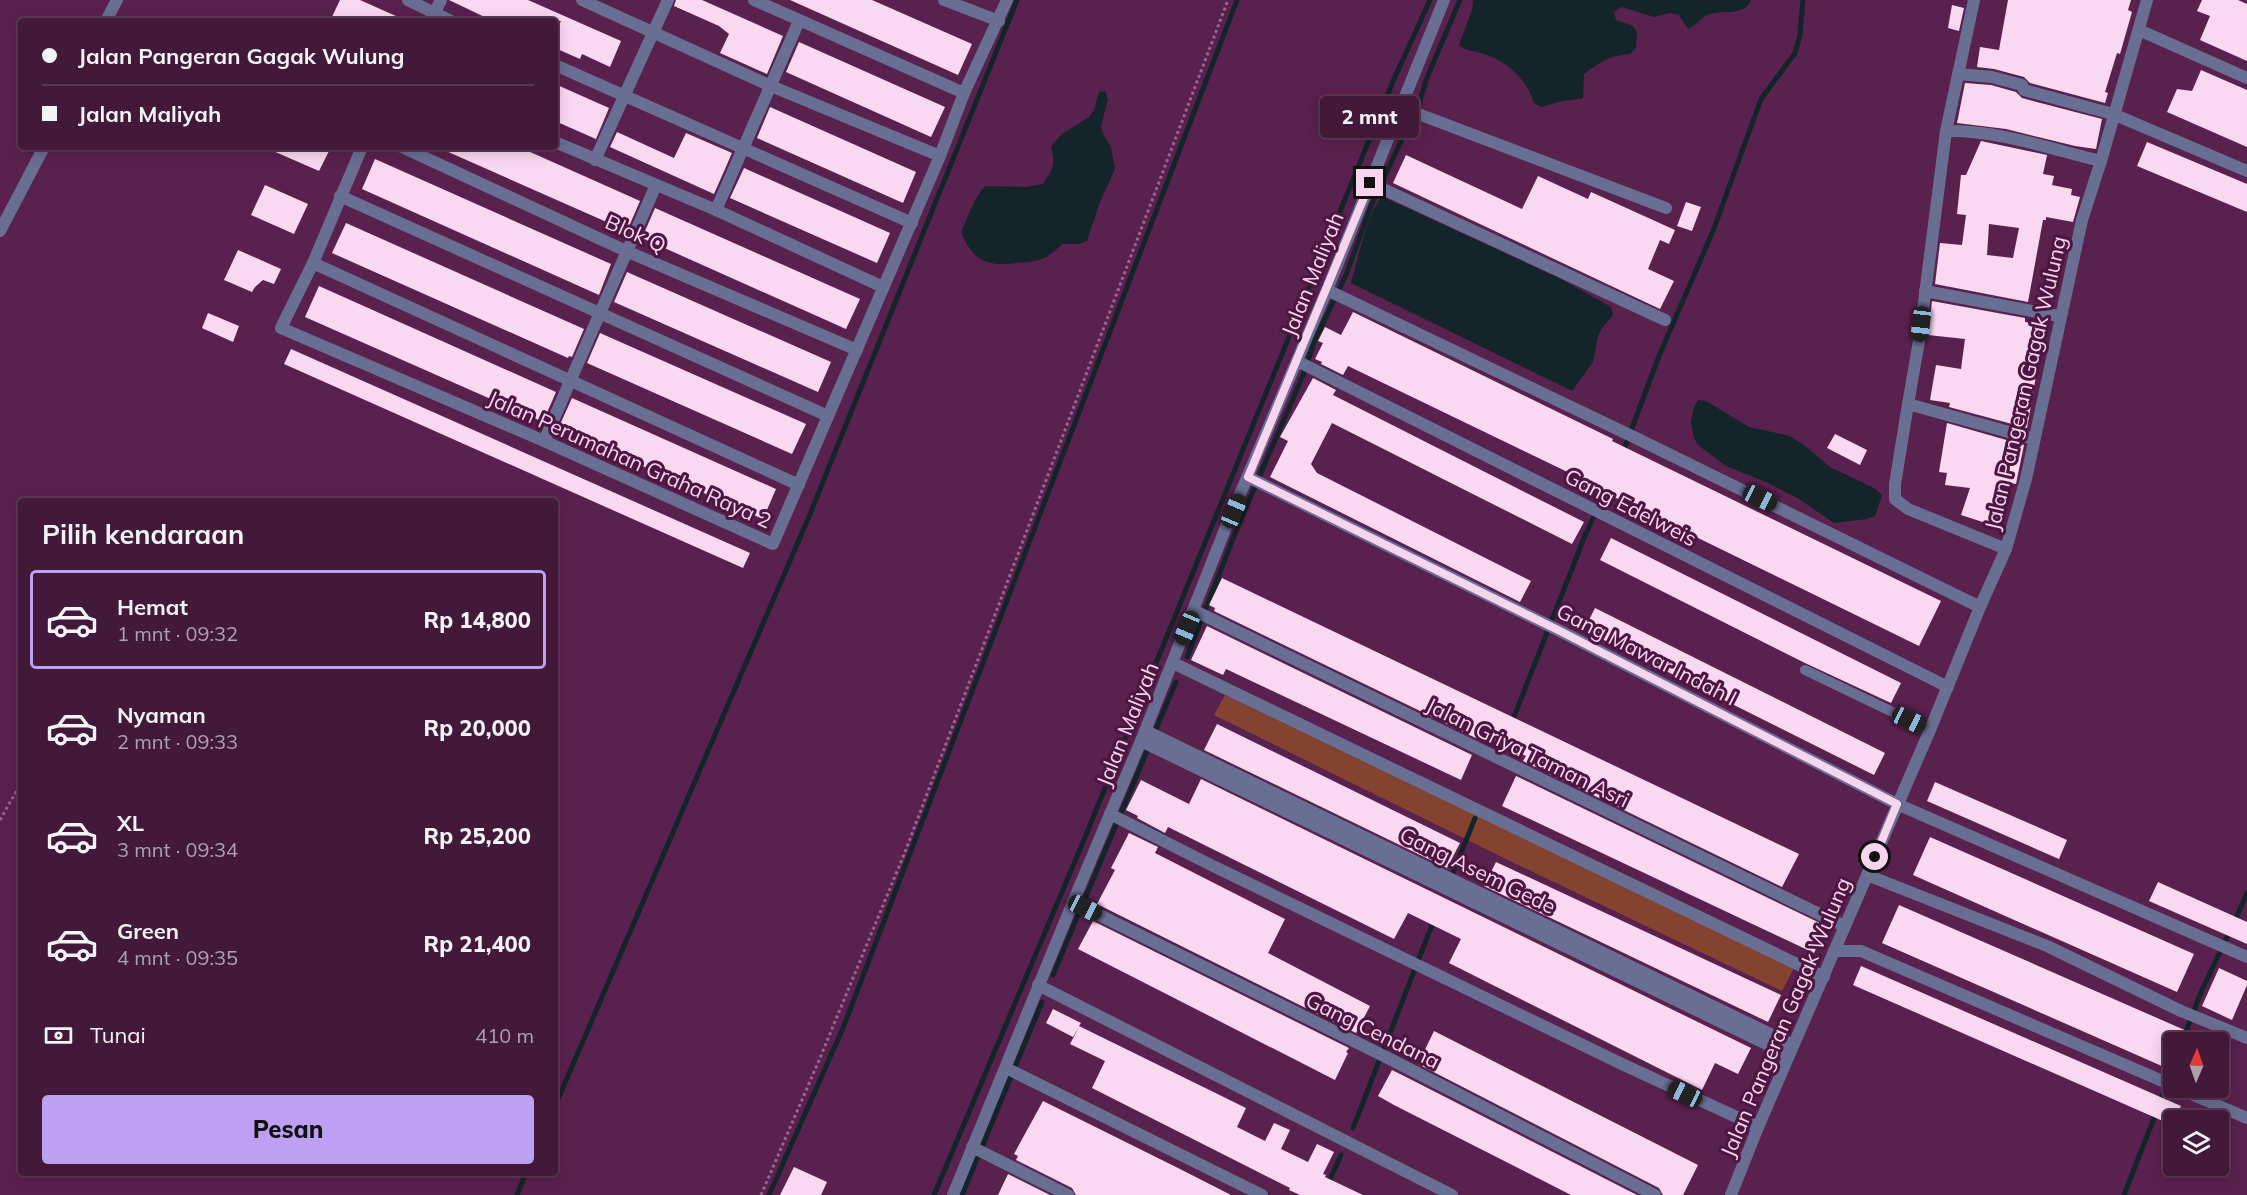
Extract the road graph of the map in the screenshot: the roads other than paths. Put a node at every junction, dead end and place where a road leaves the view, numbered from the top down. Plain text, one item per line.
1 (117, 0) edge
2 (408, 0) edge
3 (441, 0) edge
4 (582, 0) edge
5 (668, 0) edge
6 (754, 0) edge
7 (944, 0) edge
8 (1007, 0) edge
9 (1444, 0) edge
10 (1974, 0) edge
11 (2147, 0) edge
12 (432, 17) edge
13 (108, 18) edge
14 (799, 21) junction
15 (999, 21) junction
16 (2139, 30) junction
17 (653, 33) junction
18 (558, 66) edge
19 (1958, 74) junction
20 (2247, 78) edge
21 (771, 86) junction
22 (964, 93) junction
23 (624, 95) junction
24 (1400, 107) junction
25 (2114, 114) junction
26 (1946, 131) junction
27 (558, 143) edge
28 (742, 149) junction
29 (42, 150) edge
30 (361, 150) edge
31 (408, 150) edge
32 (940, 156) junction
33 (595, 160) junction
34 (2101, 161) junction
35 (2247, 171) edge
36 (1372, 184) junction
37 (656, 185) junction
38 (340, 196) junction
39 (1666, 208) dead end
40 (716, 210) junction
41 (912, 223) junction
42 (0, 231) edge
43 (626, 251) junction
44 (313, 263) junction
45 (883, 287) junction
46 (1330, 291) junction
47 (1925, 291) junction
48 (599, 314) junction
49 (2060, 316) junction
50 (1665, 320) dead end
51 (857, 350) junction
52 (1303, 364) junction
53 (571, 381) junction
54 (1908, 404) junction
55 (828, 416) junction
56 (2034, 439) junction
57 (544, 441) junction
58 (1255, 480) junction
59 (799, 485) junction
60 (2006, 549) junction
61 (1980, 607) junction
62 (1201, 614) junction
63 (1180, 666) junction
64 (1805, 670) dead end
65 (1948, 687) junction
66 (1930, 730) junction
67 (1150, 739) junction
68 (1897, 804) junction
69 (1117, 817) junction
70 (1867, 875) junction
71 (1078, 905) junction
72 (1844, 926) junction
73 (1834, 951) junction
74 (2247, 957) edge
75 (1824, 976) junction
76 (1038, 985) junction
77 (2247, 1038) edge
78 (1791, 1050) junction
79 (1012, 1071) junction
80 (2163, 1082) edge
81 (2201, 1098) edge
82 (2247, 1118) edge
83 (1758, 1127) junction
84 (980, 1151) junction
85 (953, 1195) edge
86 (1068, 1195) edge
87 (1262, 1195) edge
88 (1452, 1195) edge
89 (1655, 1195) edge
90 (1731, 1195) edge

1 - 13 street
2 - 12 street
3 - 12 street
4 - 17 street
5 - 17 street
6 - 14 street
7 - 15 street
8 - 15 street, Jalan Perumahan Graha Raya 2
9 - 24 street, Jalan Maliyah
10 - 19 street
11 - 16 street, Jalan Pangeran Gagak Wulung
14 - 21 street
14 - 22 street
15 - 22 street, Jalan Perumahan Graha Raya 2
16 - 20 street
16 - 25 street, Jalan Pangeran Gagak Wulung
17 - 21 street
17 - 23 street
18 - 23 street
19 - 25 street
19 - 26 street
21 - 28 street
21 - 32 street
22 - 32 street, Jalan Perumahan Graha Raya 2
23 - 28 street
23 - 33 street
24 - 36 street, Jalan Maliyah
24 - 39 street
25 - 34 street, Jalan Pangeran Gagak Wulung
25 - 35 street
26 - 34 street
26 - 47 street
27 - 33 street
28 - 40 street
28 - 41 street
29 - 42 street
30 - 38 street
31 - 43 street, Blok Q
32 - 41 street, Jalan Perumahan Graha Raya 2
33 - 37 street
34 - 49 street, Jalan Pangeran Gagak Wulung
36 - 46 street, Jalan Maliyah
36 - 50 street
37 - 40 street
37 - 43 street
38 - 44 street
38 - 48 street
40 - 45 street
41 - 45 street, Jalan Perumahan Graha Raya 2
43 - 48 street
43 - 51 street, Blok Q
44 - 53 street
44 - 57 street, Jalan Perumahan Graha Raya 2
45 - 51 street, Jalan Perumahan Graha Raya 2
46 - 52 street, Jalan Maliyah
46 - 61 street
47 - 49 street
47 - 54 street
48 - 53 street
48 - 55 street
49 - 56 street, Jalan Pangeran Gagak Wulung
51 - 55 street, Jalan Perumahan Graha Raya 2
52 - 58 street, Jalan Maliyah
52 - 65 street, Gang Edelweis
53 - 57 street
53 - 59 street
54 - 56 street
54 - 60 street
55 - 59 street, Jalan Perumahan Graha Raya 2
56 - 60 street, Jalan Pangeran Gagak Wulung
57 - 59 street, Jalan Perumahan Graha Raya 2
58 - 62 street, Jalan Maliyah
58 - 68 street, Gang Mawar Indah I
60 - 61 street, Jalan Pangeran Gagak Wulung
61 - 65 street, Jalan Pangeran Gagak Wulung
62 - 63 street, Jalan Maliyah
62 - 72 street, Jalan Griya Taman Asri
63 - 67 street, Jalan Maliyah
63 - 75 street
64 - 66 lane
65 - 66 street, Jalan Pangeran Gagak Wulung
66 - 68 street, Jalan Pangeran Gagak Wulung
67 - 69 street, Jalan Maliyah
67 - 78 street, Gang Asem Gede
68 - 70 street, Jalan Pangeran Gagak Wulung
68 - 74 street, Gang Mawar Indah I
69 - 71 street, Jalan Maliyah
69 - 83 street
70 - 72 street, Jalan Pangeran Gagak Wulung
70 - 77 street
71 - 76 street, Jalan Maliyah
71 - 89 street, Gang Cendana
72 - 73 street, Jalan Pangeran Gagak Wulung
73 - 75 street, Jalan Pangeran Gagak Wulung
73 - 80 street
75 - 78 street, Jalan Pangeran Gagak Wulung
76 - 79 street, Jalan Maliyah
76 - 88 street
78 - 83 street, Jalan Pangeran Gagak Wulung
79 - 84 street, Jalan Maliyah
79 - 87 street
81 - 82 street
83 - 90 street, Jalan Pangeran Gagak Wulung
84 - 85 street, Jalan Maliyah
84 - 86 street

